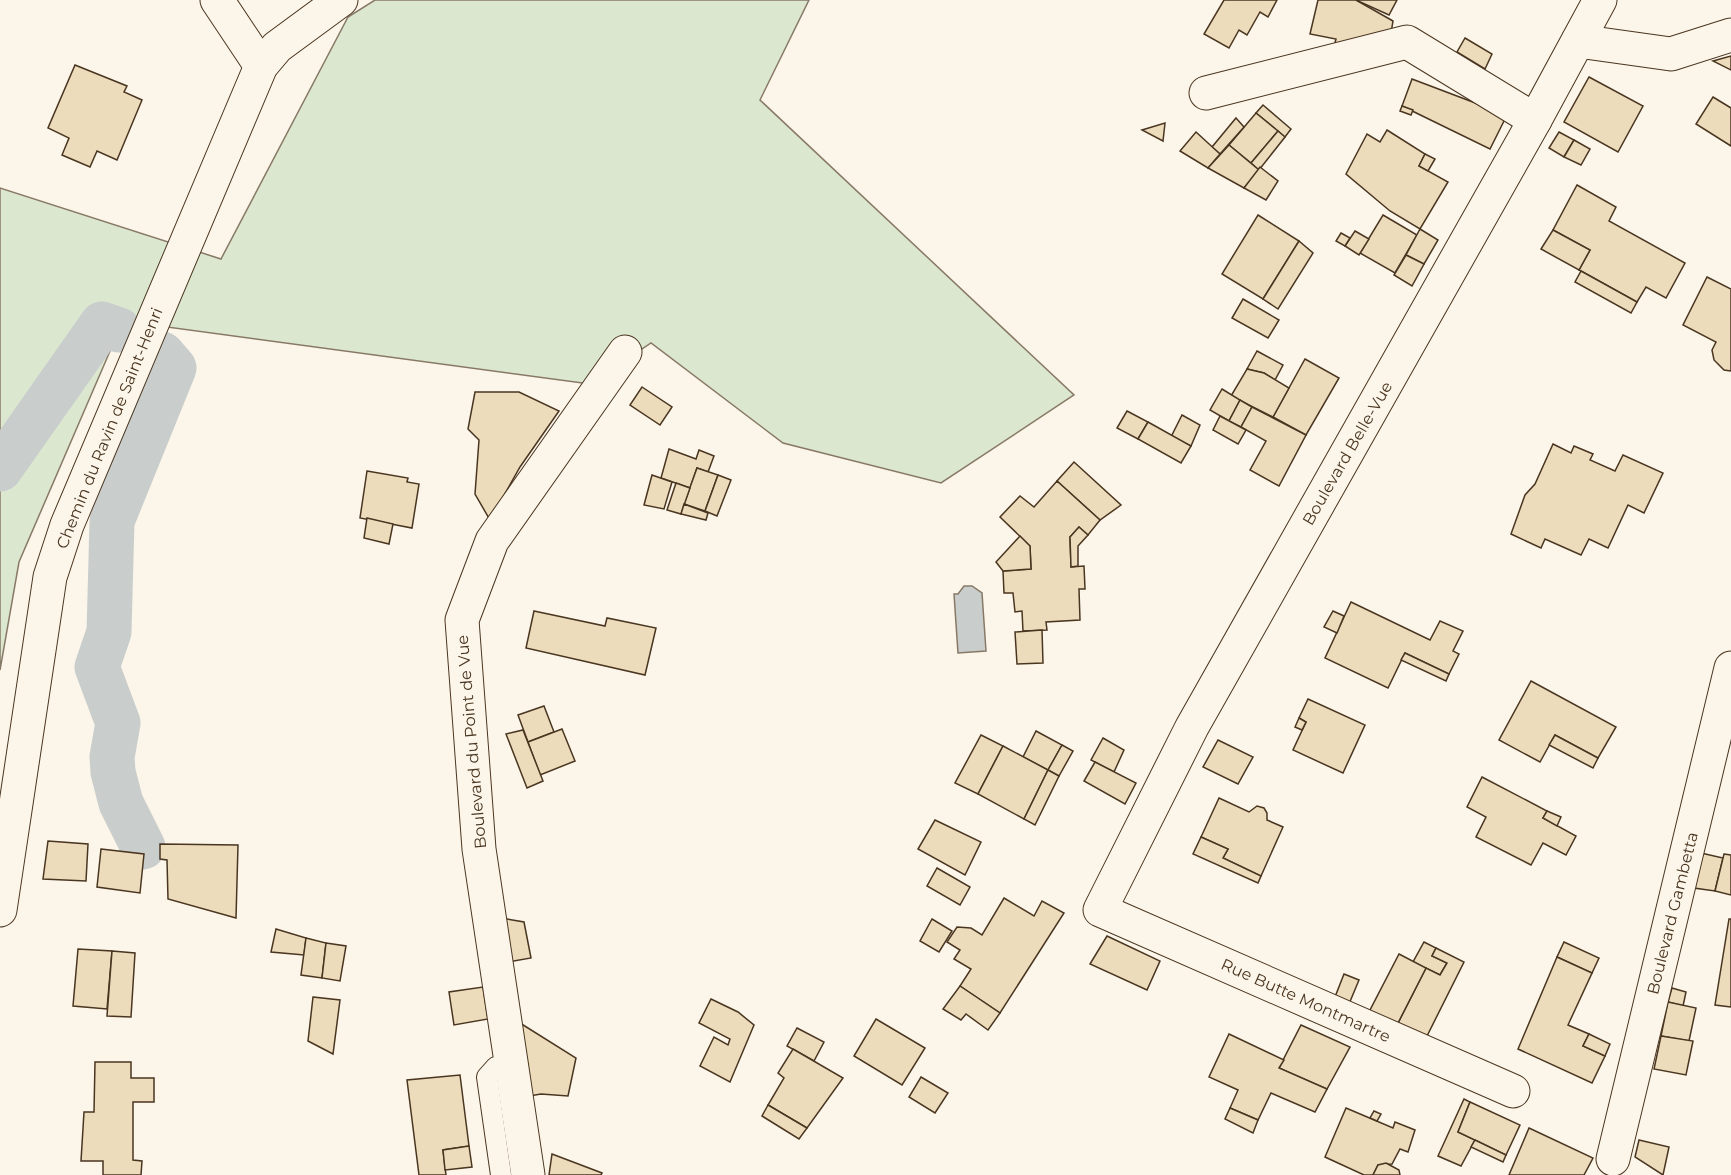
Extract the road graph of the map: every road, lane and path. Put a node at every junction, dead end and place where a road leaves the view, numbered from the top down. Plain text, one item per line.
1 (217, 0) edge
2 (340, 0) edge
3 (1600, 0) edge
4 (1731, 35) edge
5 (1578, 40) junction
6 (261, 66) junction
7 (1206, 93) dead end
8 (1536, 120) junction
9 (625, 352) dead end
10 (1731, 668) edge
11 (0, 910) edge
12 (1100, 910) joint
13 (511, 1065) junction
14 (1513, 1091) dead end
15 (1613, 1158) dead end
16 (501, 1175) edge
17 (528, 1175) edge

1 - 6 street
2 - 6 street, Chemin du Ravin de Saint-Henri
3 - 5 street, Boulevard Belle-Vue
4 - 5 street
5 - 8 street, Boulevard Belle-Vue
6 - 11 street, Chemin du Ravin de Saint-Henri
7 - 8 street
8 - 12 street, Boulevard Belle-Vue
9 - 13 street, Boulevard du Point de Vue
10 - 15 street, Boulevard Gambetta
12 - 14 street, Rue Butte Montmartre
13 - 16 lane
13 - 17 street, Boulevard du Point de Vue

